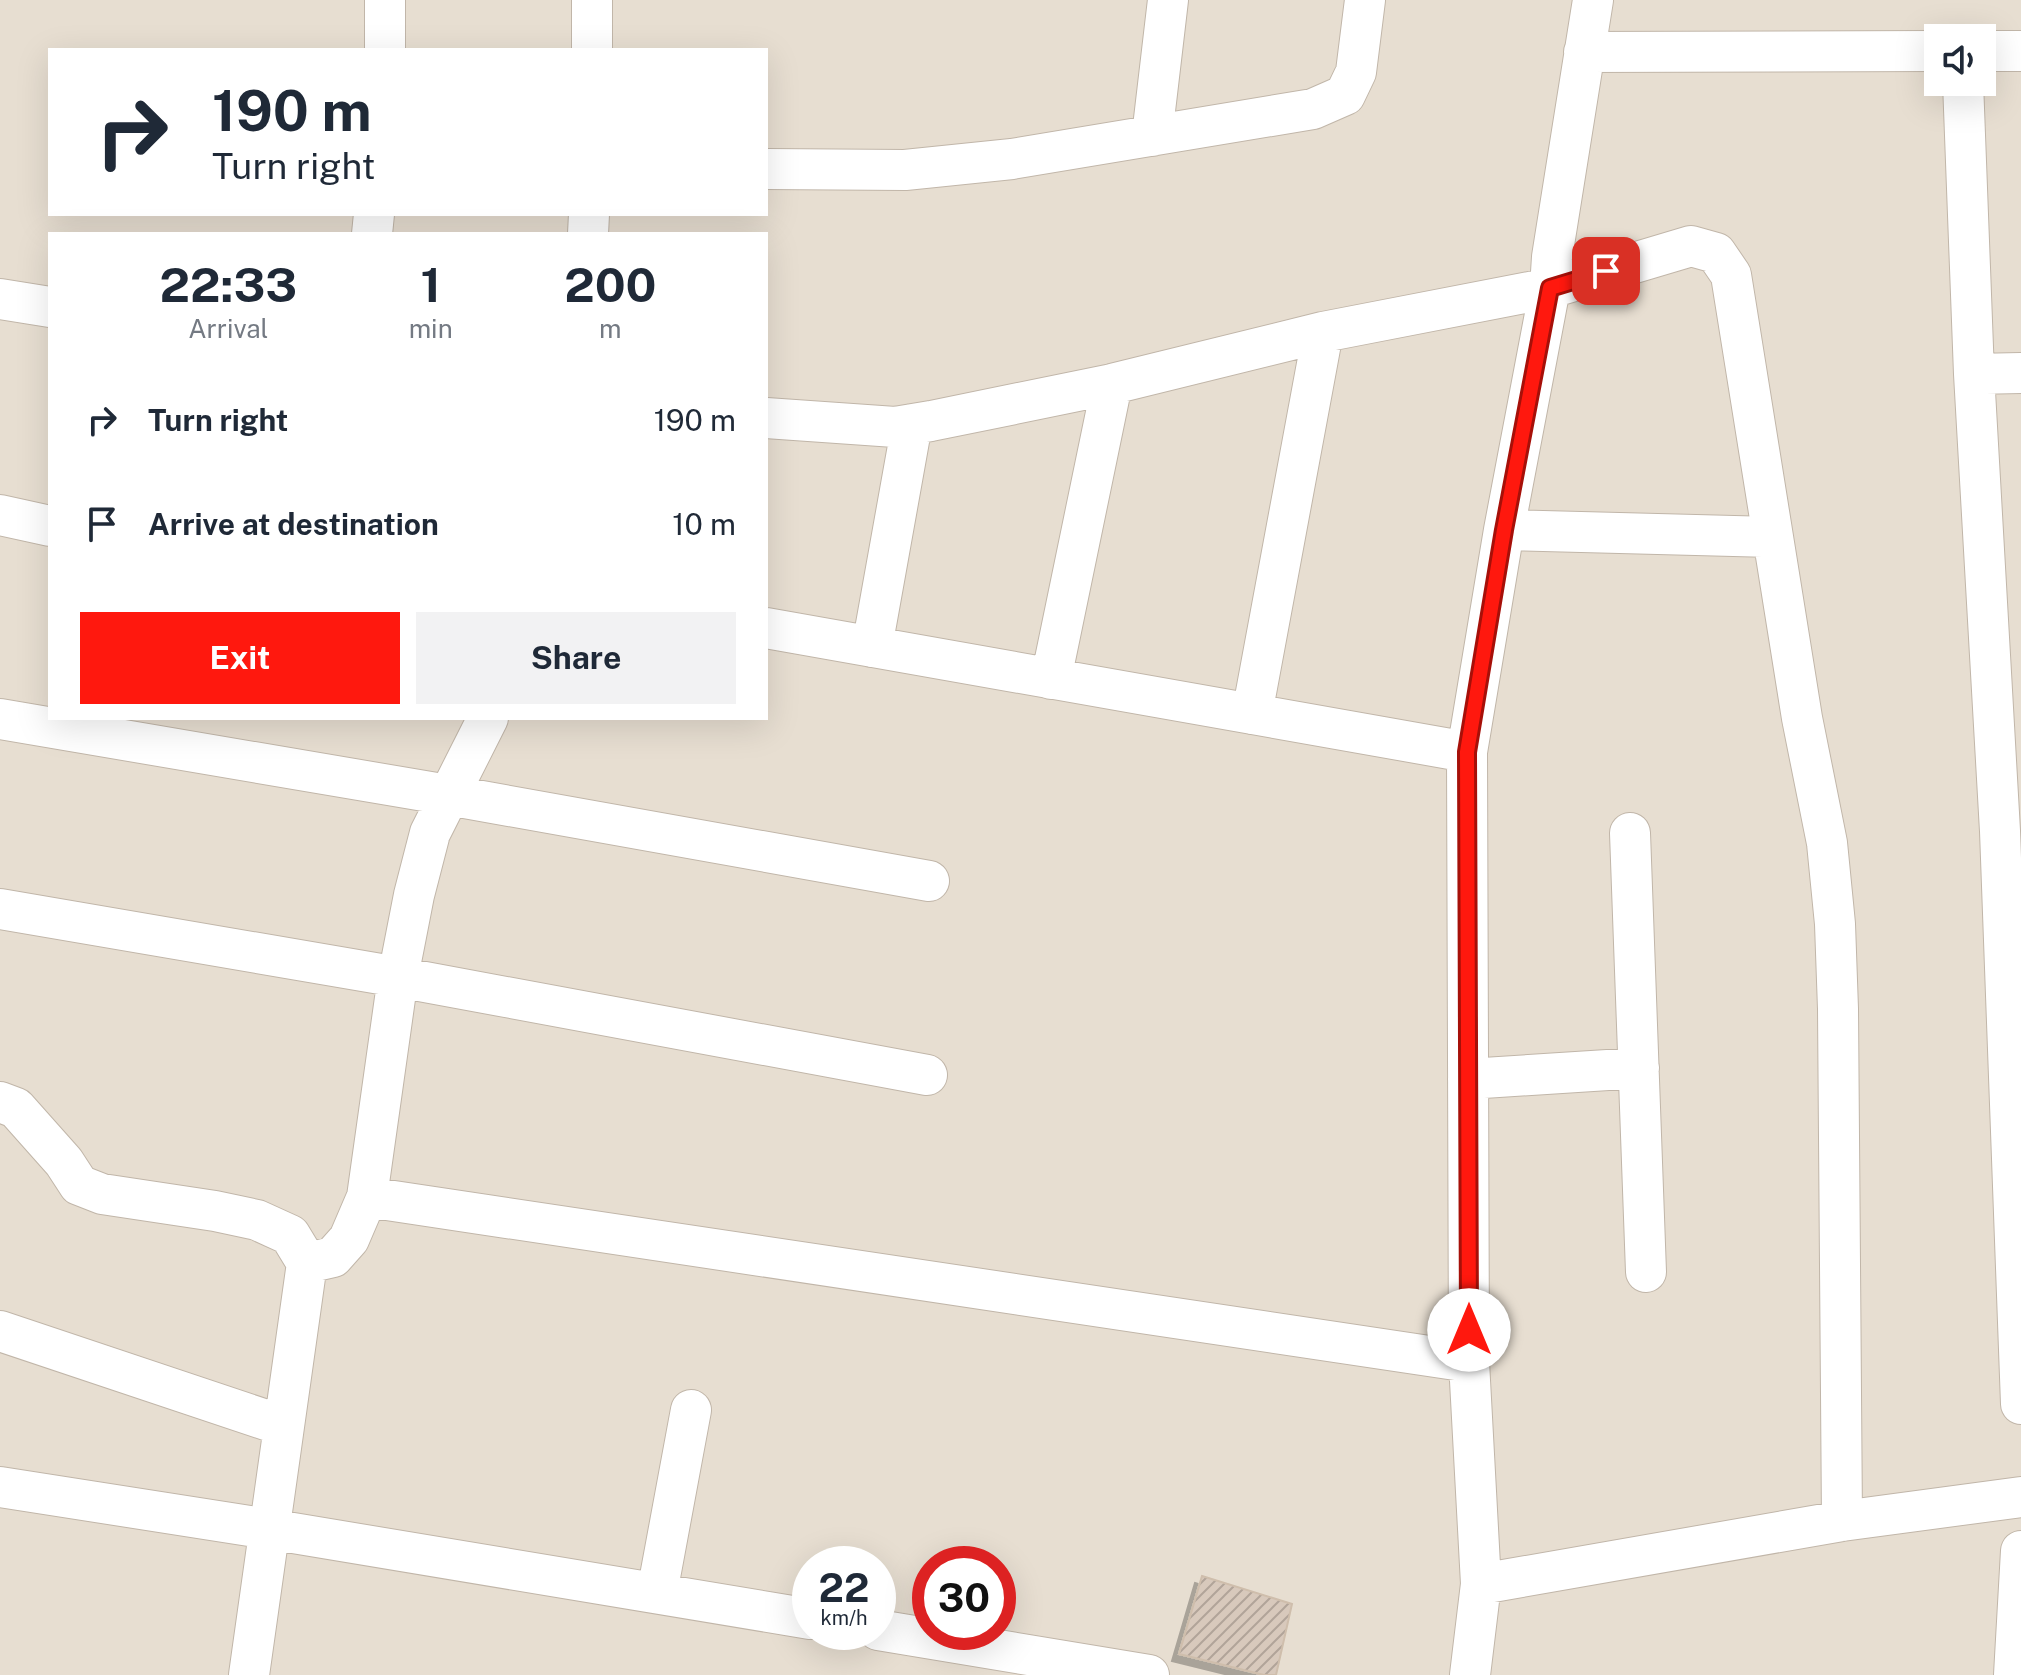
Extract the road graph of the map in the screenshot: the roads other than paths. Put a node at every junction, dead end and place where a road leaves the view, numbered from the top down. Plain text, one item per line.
1 (385, 0) edge
2 (592, 0) edge
3 (1168, 0) edge
4 (1365, 0) edge
5 (1593, 0) edge
6 (385, 48) edge
7 (592, 48) edge
8 (1924, 51) edge
9 (1996, 51) edge
10 (2021, 51) edge
11 (1584, 52) junction
12 (1964, 96) edge
13 (1152, 136) junction
14 (768, 169) edge
15 (1550, 288) junction
16 (0, 299) edge
17 (48, 307) edge
18 (1323, 332) junction
19 (2021, 373) edge
20 (1974, 374) junction
21 (1112, 384) junction
22 (768, 418) edge
23 (912, 424) junction
24 (0, 515) edge
25 (48, 526) edge
26 (1504, 530) junction
27 (1772, 537) junction
28 (768, 628) edge
29 (872, 647) junction
30 (1051, 679) junction
31 (1252, 714) junction
32 (0, 719) edge
33 (487, 720) edge
34 (1467, 752) junction
35 (448, 795) junction
36 (2010, 830) edge
37 (1630, 833) dead end
38 (929, 881) dead end
39 (0, 909) edge
40 (398, 977) junction
41 (2014, 1039) edge
42 (1639, 1068) junction
43 (927, 1075) dead end
44 (1468, 1079) junction
45 (0, 1102) edge
46 (367, 1197) junction
47 (307, 1263) junction
48 (1646, 1272) dead end
49 (0, 1331) edge
50 (1469, 1362) junction
51 (2021, 1404) edge
52 (691, 1410) dead end
53 (284, 1426) junction
54 (3, 1481) edge
55 (2021, 1497) edge
56 (1842, 1521) junction
57 (269, 1529) junction
58 (2021, 1551) edge
59 (1481, 1584) junction
60 (657, 1593) junction
61 (792, 1616) edge
62 (896, 1633) edge
63 (249, 1675) edge
64 (1149, 1675) edge
65 (1470, 1675) edge
66 (2014, 1675) edge

1 - 6 street
2 - 7 street
3 - 13 street
4 - 13 street
5 - 11 street
8 - 11 street
9 - 10 street
11 - 15 street
12 - 20 street
13 - 14 street
15 - 18 street
15 - 26 street
15 - 27 street
16 - 17 street
18 - 21 street
18 - 31 street
19 - 20 street
20 - 36 street
21 - 23 street
21 - 30 street
22 - 23 street
23 - 29 street
24 - 25 street
26 - 27 street
26 - 34 street
27 - 56 street
28 - 29 street
29 - 30 street
30 - 31 street
31 - 34 street
32 - 35 street
33 - 35 street
34 - 44 street
35 - 38 street
35 - 40 street
36 - 41 street
37 - 42 street
39 - 40 street
40 - 43 street
40 - 46 street
41 - 51 street
42 - 44 street
42 - 48 street
44 - 50 street
45 - 47 street
46 - 47 street
46 - 50 street
47 - 53 street
49 - 53 street
50 - 59 street
52 - 60 street
53 - 57 street
54 - 57 street
55 - 56 street
56 - 59 street
57 - 60 street
57 - 63 street
58 - 66 street
59 - 65 street
60 - 61 street
62 - 64 street

